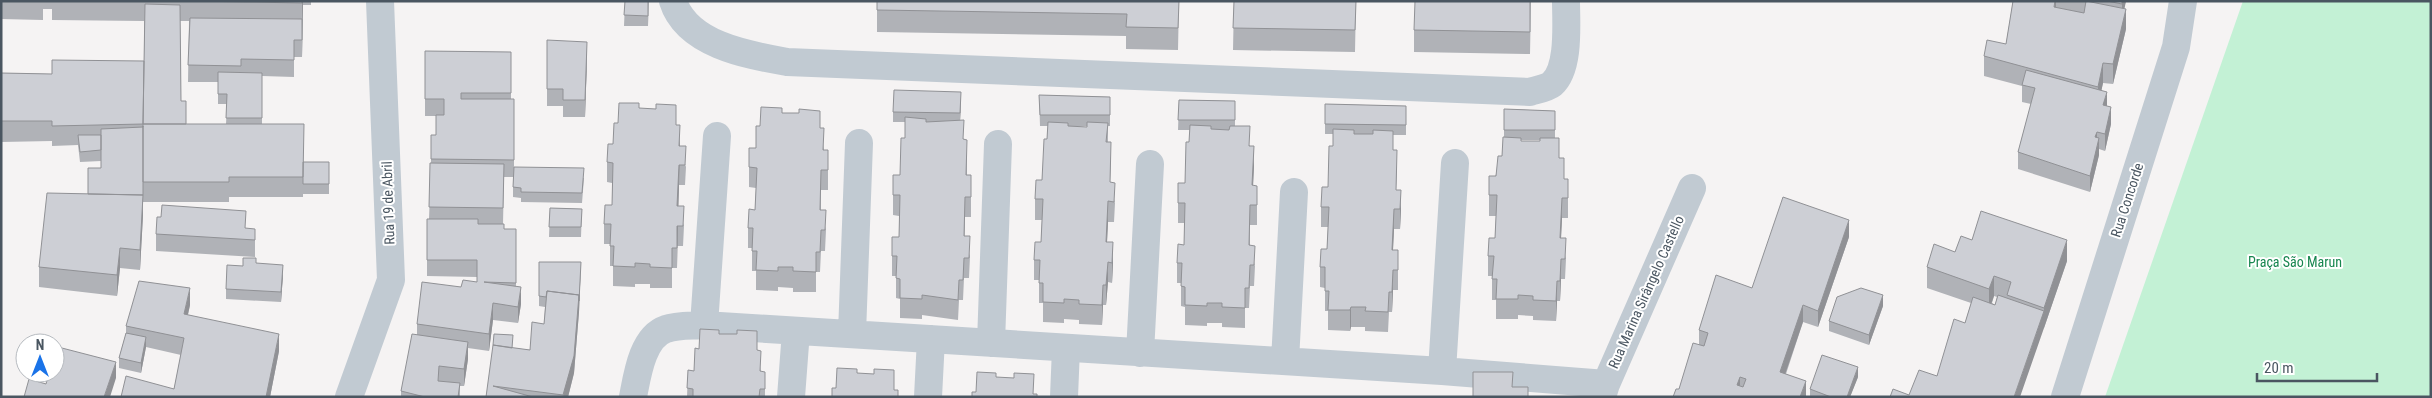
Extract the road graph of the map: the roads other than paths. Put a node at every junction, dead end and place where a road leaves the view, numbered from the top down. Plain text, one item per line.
1 (380, 1) edge
2 (673, 1) edge
3 (1566, 1) edge
4 (2183, 1) edge
5 (717, 136) dead end
6 (859, 143) dead end
7 (998, 144) dead end
8 (1455, 163) dead end
9 (1150, 164) dead end
10 (1692, 188) dead end
11 (1294, 192) dead end
12 (704, 325) junction
13 (796, 331) junction
14 (852, 334) junction
15 (931, 339) junction
16 (991, 343) junction
17 (1066, 348) junction
18 (1140, 352) junction
19 (1285, 361) junction
20 (1442, 371) junction
21 (1604, 390) edge
22 (349, 397) edge
23 (633, 397) edge
24 (791, 397) edge
25 (928, 397) edge
26 (1064, 397) edge
27 (2065, 397) edge

1 - 22 street, Rua 19 de Abril
2 - 3 street
4 - 27 street, Rua Concorde
5 - 12 street
6 - 14 street
7 - 16 street
8 - 20 street
9 - 18 street
10 - 21 street, Rua Marina Sirângelo Castello
11 - 19 street
12 - 13 street
12 - 23 street
13 - 14 street
13 - 24 street
14 - 15 street
15 - 16 street
15 - 25 street
16 - 17 street
17 - 18 street
17 - 26 street
18 - 19 street
19 - 20 street
20 - 21 street

